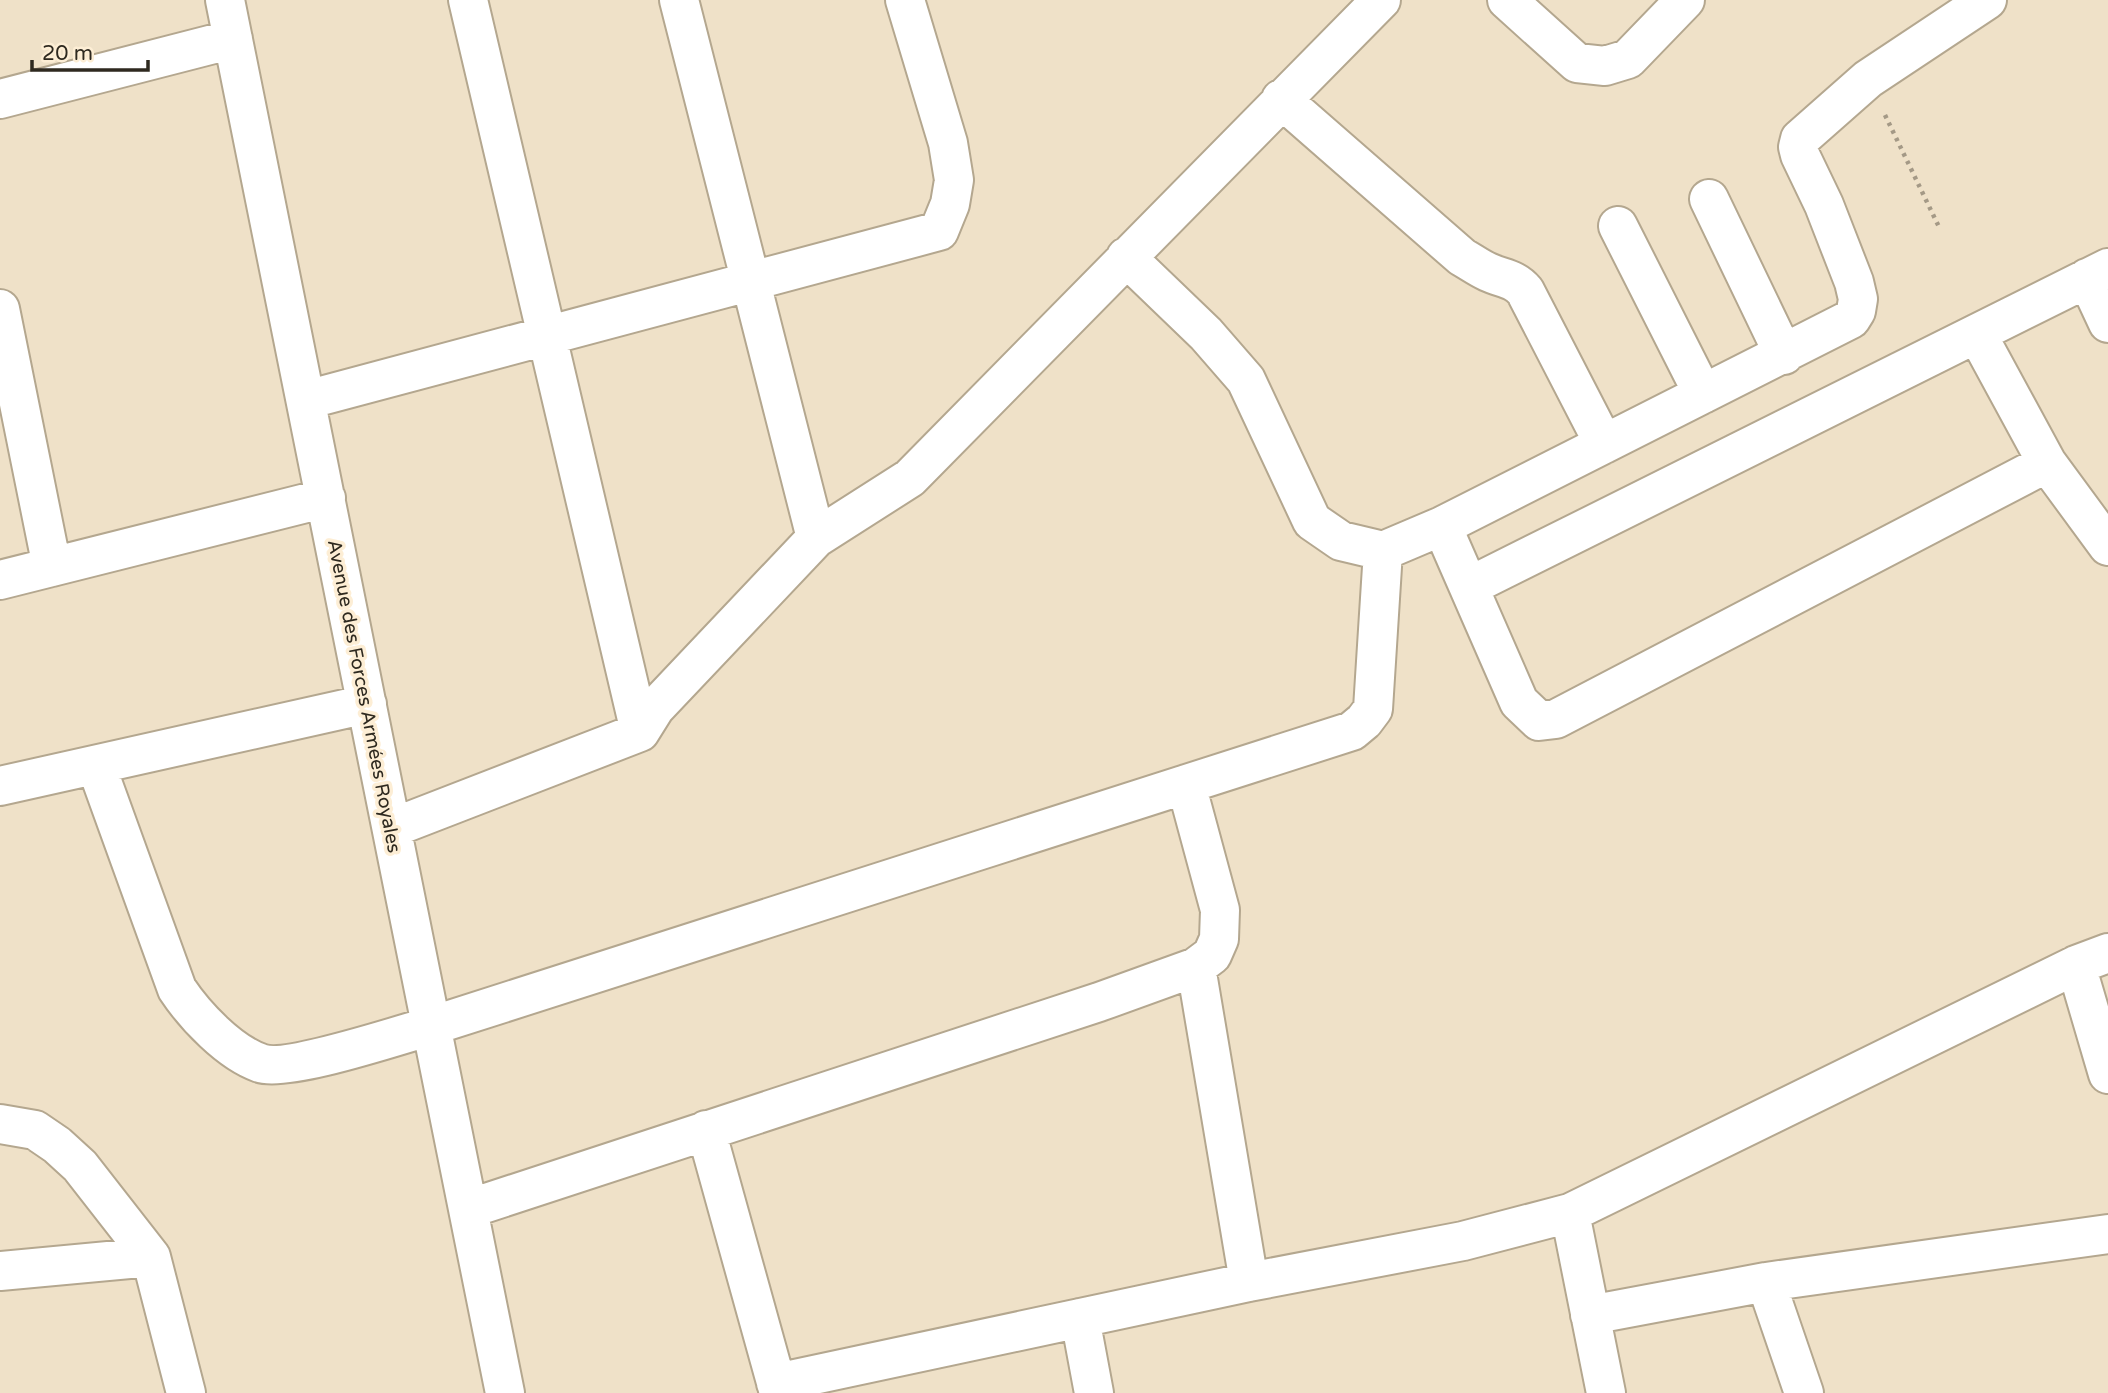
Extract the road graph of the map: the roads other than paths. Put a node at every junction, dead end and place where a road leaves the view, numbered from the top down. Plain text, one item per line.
1 (225, 0) edge
2 (468, 0) edge
3 (680, 0) edge
4 (905, 0) edge
5 (1381, 0) edge
6 (1507, 0) edge
7 (1685, 0) edge
8 (1987, 0) edge
9 (233, 39) junction
10 (0, 99) edge
11 (1280, 99) junction
12 (1709, 199) dead end
13 (1618, 226) dead end
14 (1126, 257) junction
15 (2098, 273) edge
16 (751, 281) junction
17 (0, 309) edge
18 (2108, 323) edge
19 (1977, 334) junction
20 (547, 336) junction
21 (1784, 355) junction
22 (1703, 394) junction
23 (306, 400) junction
24 (1604, 444) junction
25 (2047, 463) junction
26 (326, 498) junction
27 (1442, 526) junction
28 (816, 538) junction
29 (2108, 546) edge
30 (1383, 551) junction
31 (52, 567) junction
32 (0, 580) edge
33 (1470, 586) junction
34 (366, 704) junction
35 (640, 732) junction
36 (96, 765) junction
37 (1186, 784) junction
38 (0, 786) edge
39 (392, 828) junction
40 (2092, 959) edge
41 (1196, 967) junction
42 (431, 1026) junction
43 (2108, 1074) edge
44 (0, 1124) edge
45 (706, 1130) junction
46 (468, 1209) junction
47 (1570, 1213) junction
48 (2108, 1234) edge
49 (151, 1257) junction
50 (0, 1271) edge
51 (1249, 1282) junction
52 (1766, 1282) junction
53 (1590, 1315) junction
54 (1080, 1318) junction
55 (778, 1388) edge
56 (186, 1393) edge
57 (505, 1393) edge
58 (1094, 1393) edge
59 (1606, 1393) edge
60 (1804, 1393) edge

1 - 9 street, Avenue des Forces Armées Royales
2 - 20 street
3 - 16 street
4 - 16 street
5 - 11 street
6 - 7 street
8 - 21 street
9 - 10 street
9 - 23 street, Avenue des Forces Armées Royales
11 - 14 street
11 - 24 street
12 - 21 street
13 - 22 street
14 - 28 street
14 - 30 street
15 - 18 street
15 - 19 street
16 - 20 street
16 - 28 street
17 - 31 street
19 - 25 street
19 - 33 street
20 - 23 street
20 - 35 street
21 - 22 street
22 - 24 street
23 - 26 street, Avenue des Forces Armées Royales
24 - 27 street
25 - 29 street
25 - 33 street
26 - 31 street
26 - 34 street, Avenue des Forces Armées Royales
27 - 30 street
27 - 33 street
28 - 35 street
30 - 37 street
31 - 32 street
34 - 36 street
34 - 39 street, Avenue des Forces Armées Royales
35 - 39 street
36 - 38 street
36 - 42 street
37 - 41 street
37 - 42 street
39 - 42 street, Avenue des Forces Armées Royales
40 - 43 street
40 - 47 street
41 - 45 street
41 - 51 street
42 - 46 street, Avenue des Forces Armées Royales
44 - 49 street
45 - 46 street
45 - 55 street
46 - 57 street, Avenue des Forces Armées Royales
47 - 51 street
47 - 53 street
48 - 52 street
49 - 50 street
49 - 56 street
51 - 54 street
52 - 53 street
52 - 60 street
53 - 59 street
54 - 55 street
54 - 58 street

